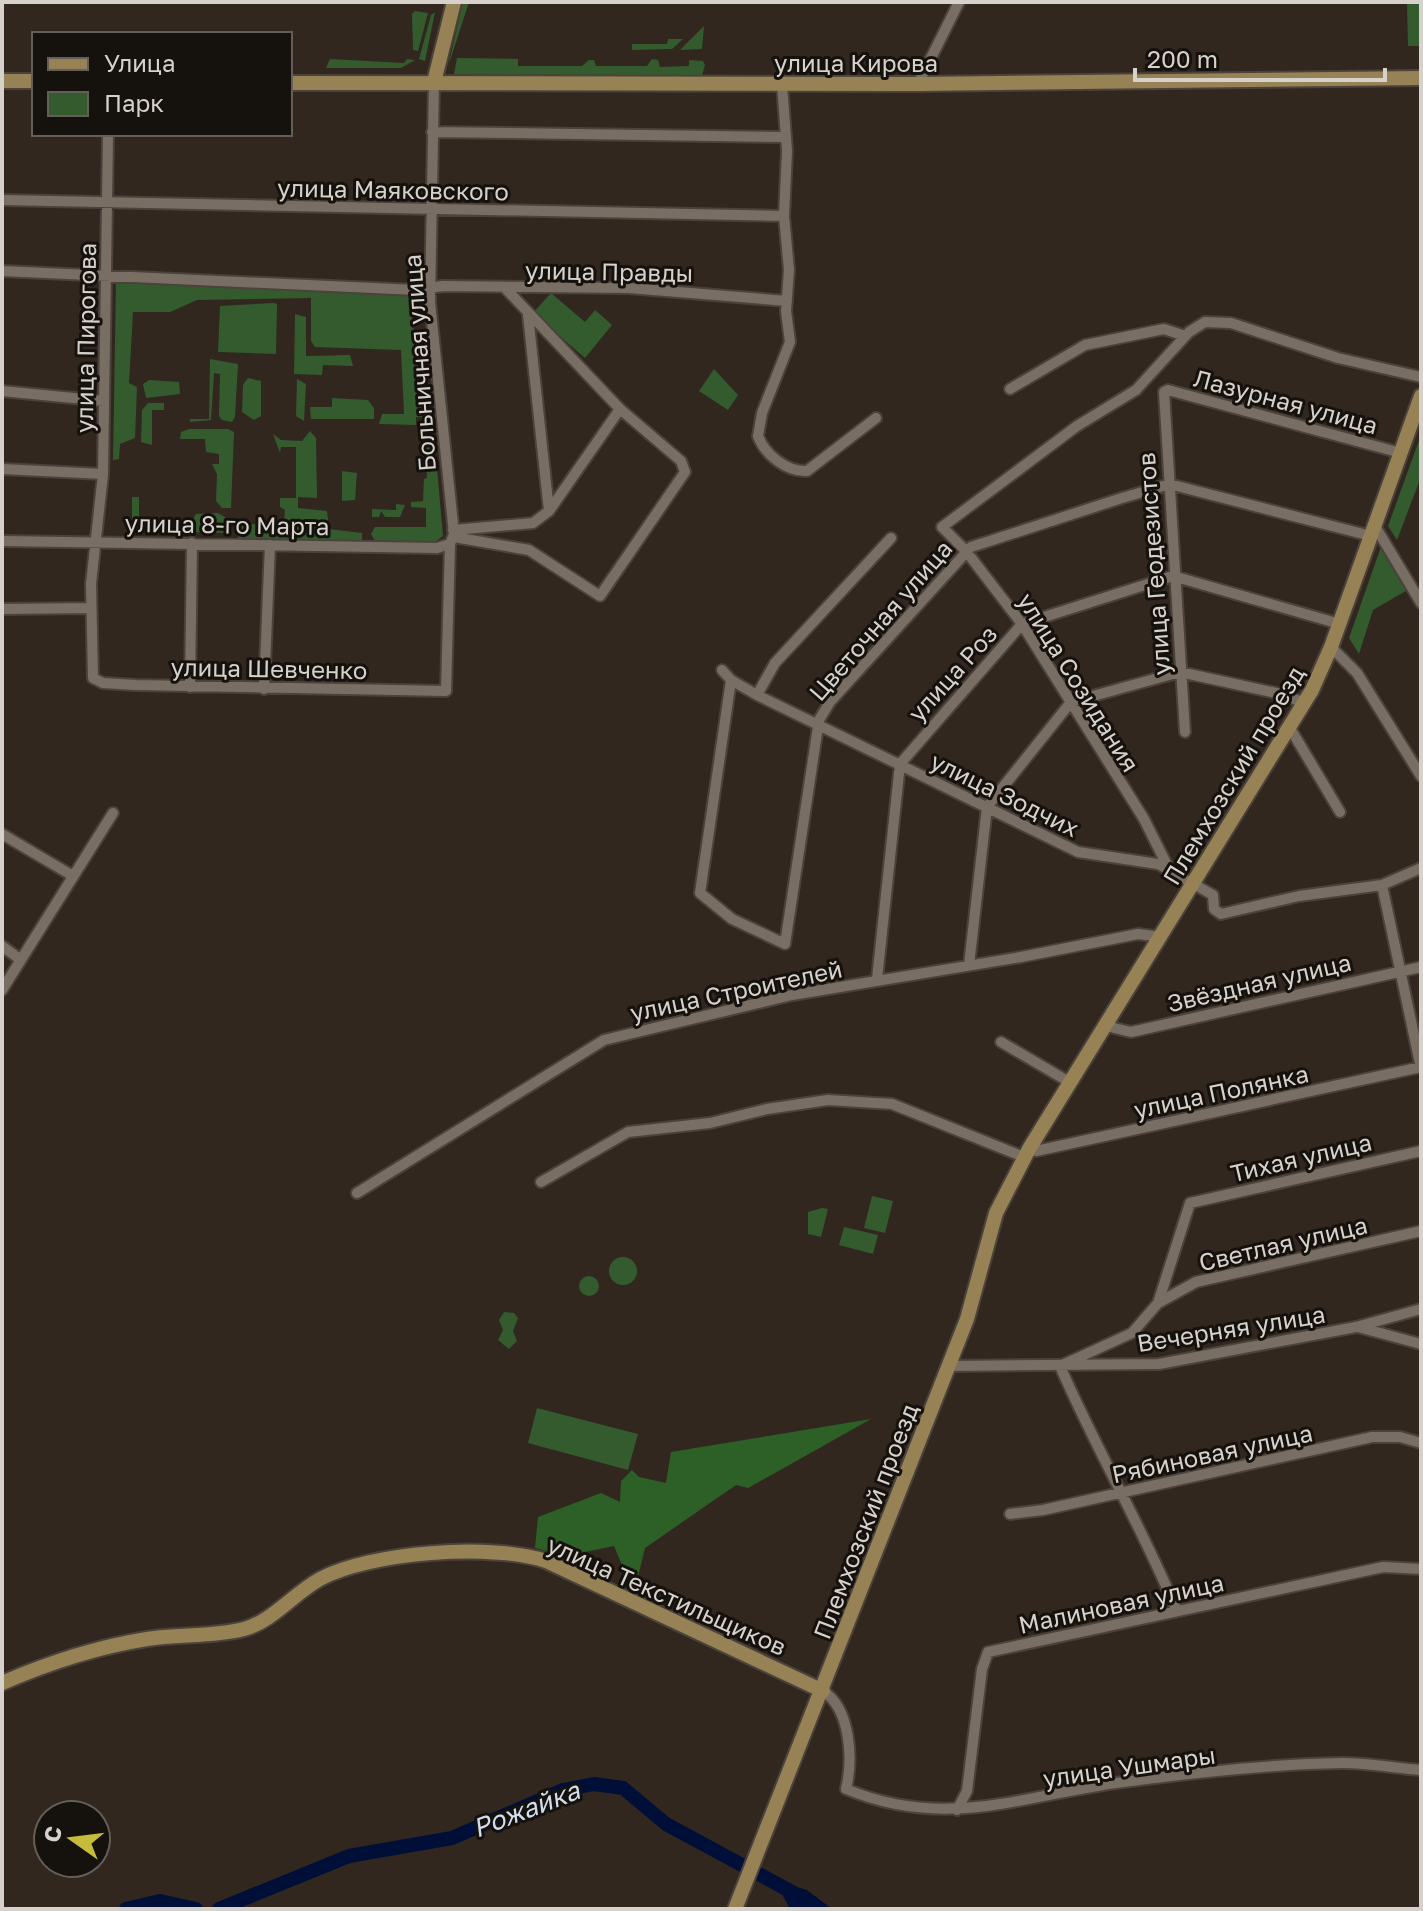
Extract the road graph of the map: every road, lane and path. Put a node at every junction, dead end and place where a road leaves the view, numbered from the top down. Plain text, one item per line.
1 (454, 2) edge
2 (959, 2) edge
3 (1421, 78) edge
4 (2, 81) edge
5 (32, 81) edge
6 (434, 82) junction
7 (292, 83) edge
8 (782, 84) junction
9 (918, 84) junction
10 (432, 132) junction
11 (108, 136) edge
12 (786, 137) junction
13 (2, 200) edge
14 (106, 202) junction
15 (430, 209) junction
16 (784, 216) junction
17 (2, 271) edge
18 (106, 277) junction
19 (430, 288) junction
20 (506, 289) junction
21 (787, 301) junction
22 (528, 315) junction
23 (1185, 336) junction
24 (1421, 377) edge
25 (1010, 389) dead end
26 (2, 391) edge
27 (1163, 394) joint
28 (1421, 396) edge
29 (104, 401) junction
30 (620, 409) junction
31 (1418, 417) edge
32 (876, 418) dead end
33 (1401, 453) junction
34 (2, 469) edge
35 (103, 474) junction
36 (1168, 486) junction
37 (549, 511) junction
38 (942, 527) joint
39 (1373, 531) junction
40 (452, 537) junction
41 (891, 538) dead end
42 (2, 541) edge
43 (95, 542) junction
44 (192, 543) junction
45 (270, 545) junction
46 (966, 551) junction
47 (1173, 576) junction
48 (1421, 603) edge
49 (91, 608) junction
50 (2, 609) edge
51 (1022, 624) junction
52 (1340, 624) junction
53 (1331, 647) junction
54 (722, 670) dead end
55 (1180, 672) junction
56 (93, 678) joint
57 (731, 680) junction
58 (190, 687) junction
59 (264, 689) junction
60 (446, 691) joint
61 (757, 695) junction
62 (1071, 702) junction
63 (1305, 703) junction
64 (818, 725) junction
65 (1290, 728) junction
66 (1185, 732) dead end
67 (900, 764) junction
68 (1421, 776) edge
69 (987, 807) junction
70 (1340, 812) dead end
71 (113, 813) dead end
72 (2, 834) edge
73 (1421, 868) edge
74 (1169, 869) junction
75 (73, 876) junction
76 (1195, 883) junction
77 (1382, 885) junction
78 (1162, 937) junction
79 (2, 946) edge
80 (21, 960) junction
81 (969, 965) junction
82 (1421, 967) edge
83 (1400, 971) junction
84 (877, 979) junction
85 (2, 990) edge
86 (1106, 1026) junction
87 (1001, 1042) dead end
88 (1421, 1068) edge
89 (1071, 1083) junction
90 (1421, 1151) edge
91 (1026, 1153) junction
92 (541, 1182) dead end
93 (357, 1193) dead end
94 (1421, 1231) edge
95 (1158, 1303) junction
96 (1421, 1309) edge
97 (1356, 1327) junction
98 (1421, 1344) edge
99 (949, 1366) junction
100 (1060, 1366) junction
101 (1421, 1443) edge
102 (1119, 1492) junction
103 (1010, 1514) dead end
104 (1421, 1569) edge
105 (1177, 1611) junction
106 (2, 1683) edge
107 (823, 1691) junction
108 (1421, 1770) edge
109 (957, 1810) junction
110 (736, 1905) edge

1 - 6 main road
2 - 9 street
3 - 9 main road, улица Кирова
4 - 5 main road
6 - 7 main road, улица Кирова
6 - 8 main road, улица Кирова
6 - 10 street, Больничная улица
8 - 9 main road, улица Кирова
8 - 12 street
10 - 12 street
10 - 15 street, Больничная улица
11 - 14 street, улица Пирогова
12 - 16 street
13 - 14 street, улица Маяковского
14 - 15 street, улица Маяковского
14 - 18 street, улица Пирогова
15 - 16 street, улица Маяковского
15 - 19 street, Больничная улица
16 - 21 street
17 - 18 street, улица Правды
18 - 19 street, улица Правды
18 - 29 street, улица Пирогова
19 - 20 street, улица Правды
19 - 40 street, Больничная улица
20 - 21 street, улица Правды
20 - 22 street
21 - 32 street
22 - 30 street
22 - 37 street
23 - 24 street
23 - 25 street
23 - 38 street, Лазурная улица
26 - 29 street
27 - 33 street, Лазурная улица
27 - 36 street, улица Геодезистов
28 - 31 main road, Племхозский проезд
29 - 35 street, улица Пирогова
30 - 37 street
30 - 40 street
31 - 33 main road, Племхозский проезд
33 - 39 main road, Племхозский проезд
34 - 35 street
35 - 43 street, улица Пирогова
36 - 39 street
36 - 46 street, Цветочная улица
36 - 47 street, улица Геодезистов
37 - 40 street
38 - 46 street, улица Созидания
39 - 48 street
39 - 52 main road, Племхозский проезд
40 - 45 street, улица 8-го Марта
40 - 60 street, Больничная улица
41 - 61 street
42 - 43 street, улица 8-го Марта
43 - 44 street, улица 8-го Марта
43 - 49 street, улица Пирогова
44 - 45 street, улица 8-го Марта
44 - 58 street
45 - 59 street
46 - 51 street, улица Созидания
46 - 64 street, Цветочная улица
47 - 51 street, улица Роз
47 - 52 street
47 - 55 street, улица Геодезистов
49 - 50 street
49 - 56 street, улица Пирогова
51 - 62 street, улица Созидания
51 - 67 street, улица Роз
52 - 53 main road, Племхозский проезд
53 - 63 main road, Племхозский проезд
53 - 68 street
54 - 57 street, улица Зодчих
55 - 62 street
55 - 63 street
55 - 66 street, улица Геодезистов
56 - 58 street, улица Шевченко
57 - 61 street, улица Зодчих
57 - 64 street, Цветочная улица
58 - 59 street, улица Шевченко
59 - 60 street, улица Шевченко
61 - 64 street, улица Зодчих
62 - 69 street
62 - 74 street, улица Созидания
63 - 65 main road, Племхозский проезд
64 - 67 street, улица Зодчих
65 - 70 street
65 - 76 main road, Племхозский проезд
67 - 69 street, улица Зодчих
67 - 84 street
69 - 74 street, улица Зодчих
69 - 81 street
71 - 75 street
72 - 75 street
73 - 77 street
74 - 76 street, улица Зодчих
75 - 80 street
76 - 77 street
76 - 78 main road, Племхозский проезд
77 - 83 street
78 - 81 street, улица Строителей
78 - 86 main road, Племхозский проезд
79 - 80 street
80 - 85 street
81 - 84 street, улица Строителей
82 - 83 street, Звёздная улица
83 - 86 street, Звёздная улица
83 - 88 street
84 - 93 street, улица Строителей
86 - 89 main road, Племхозский проезд
87 - 89 street
88 - 91 street, улица Полянка
89 - 91 main road, Племхозский проезд
90 - 95 street, Тихая улица
91 - 92 street
91 - 99 main road, Племхозский проезд
94 - 95 street, Светлая улица
95 - 100 street
96 - 97 street, Вечерняя улица
97 - 98 street
97 - 100 street, Вечерняя улица
99 - 100 street, Вечерняя улица
99 - 107 main road, Племхозский проезд
100 - 102 street
101 - 102 street, Рябиновая улица
102 - 103 street, Рябиновая улица
102 - 105 street
104 - 105 street, Малиновая улица
105 - 109 street, Малиновая улица
106 - 107 main road, улица Текстильщиков
107 - 109 street, улица Ушмары
107 - 110 main road
108 - 109 street, улица Ушмары

